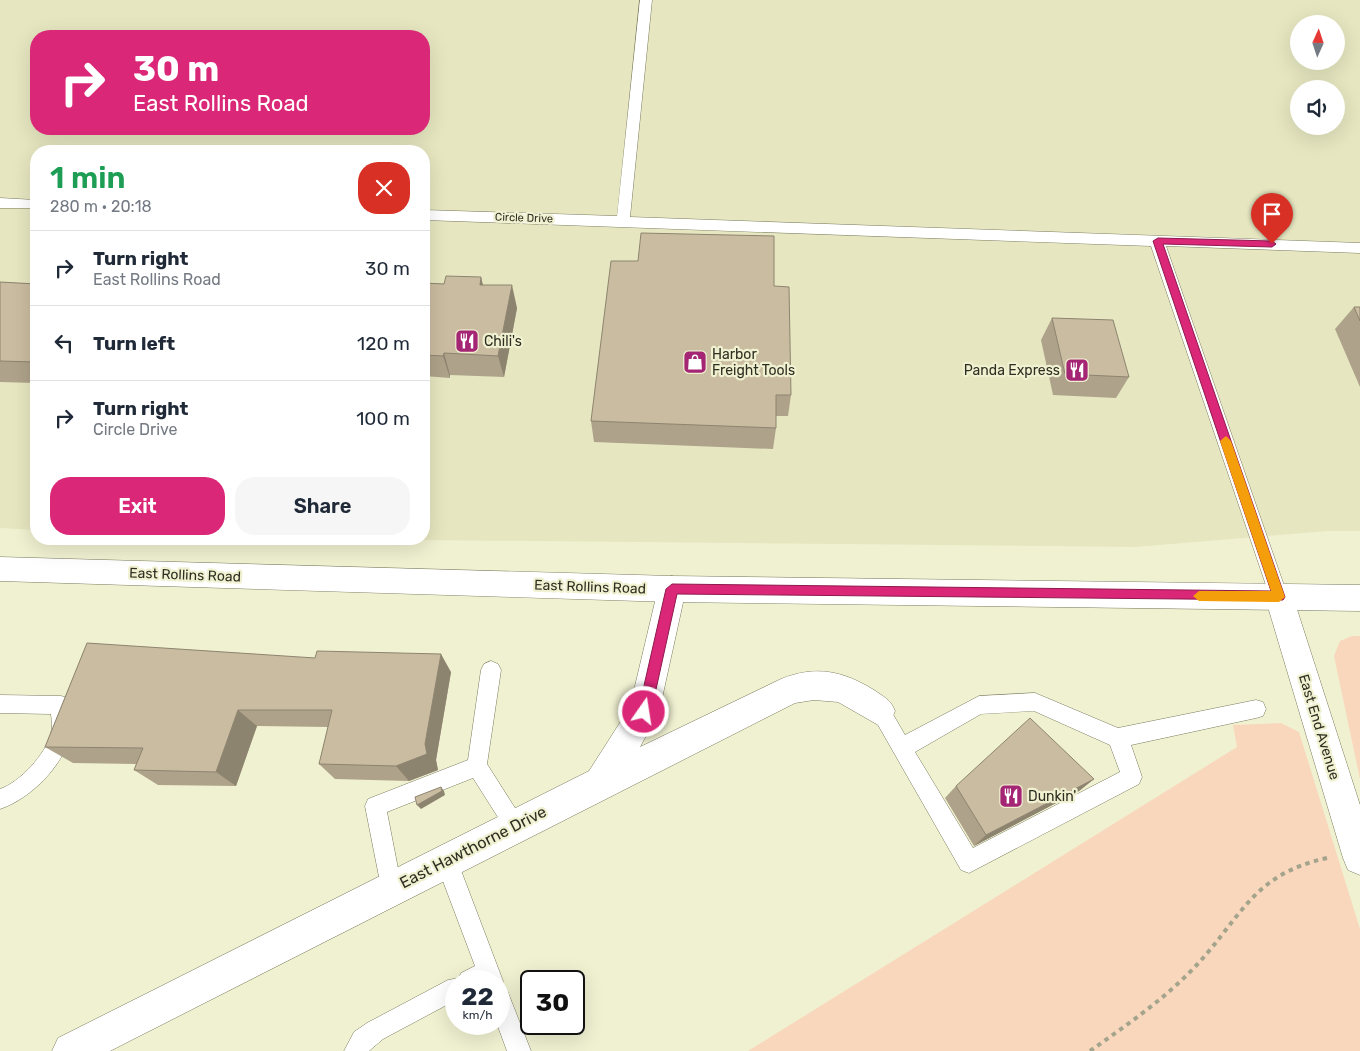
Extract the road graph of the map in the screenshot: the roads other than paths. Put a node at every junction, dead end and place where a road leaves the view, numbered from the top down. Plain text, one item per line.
1 (646, 0) edge
2 (0, 203) edge
3 (30, 204) edge
4 (430, 215) edge
5 (623, 221) junction
6 (1158, 241) junction
7 (1360, 248) edge
8 (0, 569) edge
9 (672, 589) junction
10 (1279, 597) junction
11 (1360, 598) edge
12 (491, 670) dead end
13 (0, 704) edge
14 (1256, 709) dead end
15 (880, 711) joint
16 (1118, 738) junction
17 (902, 748) junction
18 (478, 766) junction
19 (600, 783) junction
20 (0, 799) edge
21 (515, 826) junction
22 (1360, 858) edge
23 (446, 860) junction
24 (391, 889) junction
25 (488, 970) edge
26 (445, 994) edge
27 (510, 1027) edge
28 (71, 1051) edge
29 (356, 1051) edge
30 (519, 1051) edge

1 - 5 lane
2 - 3 lane
4 - 5 lane, Circle Drive
5 - 6 lane, Circle Drive
6 - 7 lane
6 - 10 lane
8 - 9 main road, East Rollins Road
9 - 10 main road, East Rollins Road
9 - 19 main road
10 - 11 main road, East Rollins Road
10 - 22 main road, East End Avenue
12 - 18 lane
13 - 20 lane
14 - 16 lane
15 - 17 lane
15 - 19 main road, East Hawthorne Drive
16 - 17 lane
16 - 17 lane
18 - 21 lane
18 - 24 lane
19 - 21 main road, East Hawthorne Drive
21 - 23 main road, East Hawthorne Drive
23 - 24 main road, East Hawthorne Drive
23 - 25 lane
24 - 28 main road, East Hawthorne Drive
26 - 29 lane
27 - 30 lane

